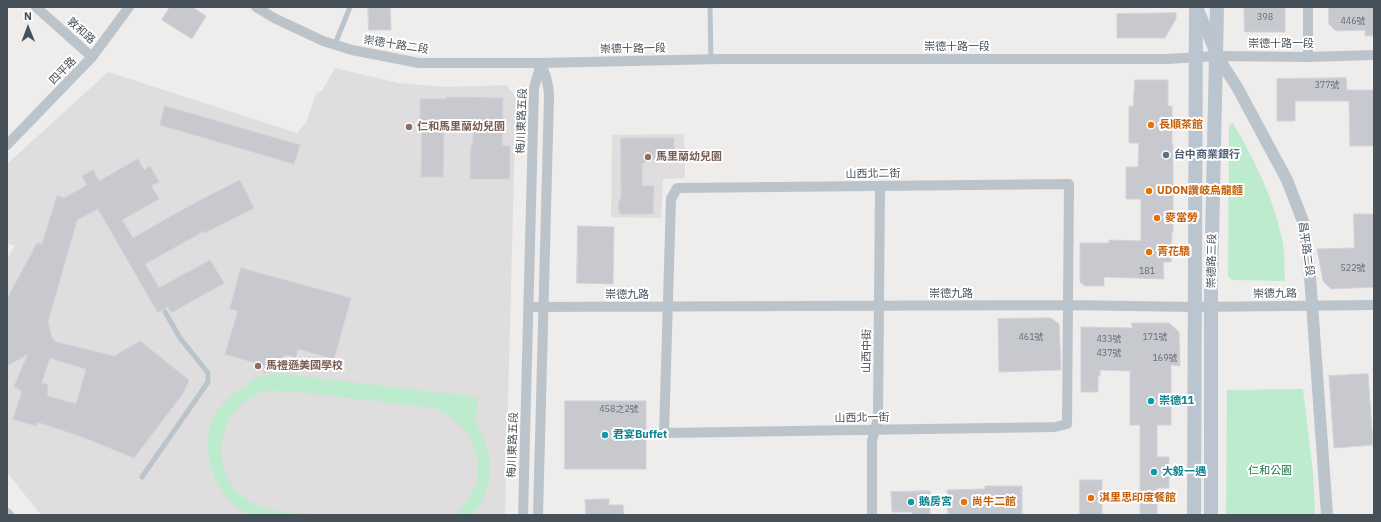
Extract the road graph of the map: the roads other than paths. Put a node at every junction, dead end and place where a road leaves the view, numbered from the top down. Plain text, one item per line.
1 (36, 7) edge
2 (129, 7) edge
3 (256, 7) edge
4 (350, 7) edge
5 (710, 7) edge
6 (1197, 7) edge
7 (1216, 7) edge
8 (1308, 7) edge
9 (335, 44) junction
10 (1374, 55) edge
11 (1217, 56) junction
12 (92, 57) junction
13 (1196, 57) junction
14 (1308, 57) junction
15 (711, 59) junction
16 (541, 63) junction
17 (7, 145) edge
18 (880, 186) junction
19 (1068, 305) junction
20 (1374, 305) edge
21 (668, 306) junction
22 (880, 306) junction
23 (1212, 306) junction
24 (1311, 306) junction
25 (528, 307) junction
26 (543, 307) junction
27 (1195, 307) junction
28 (165, 312) dead end
29 (874, 430) junction
30 (142, 477) dead end
31 (523, 515) edge
32 (538, 515) edge
33 (872, 515) edge
34 (1194, 515) edge
35 (1211, 515) edge
36 (1327, 515) edge

1 - 12 street, 敦和路
2 - 12 street, 四平路
3 - 9 street, 崇德十路二段
4 - 9 lane
5 - 15 lane
6 - 11 street, 昌平路二段
6 - 13 main road, 崇德路三段
7 - 11 main road, 崇德路三段
8 - 14 street
9 - 16 street, 崇德十路二段
10 - 14 street, 崇德十路一段
11 - 13 street, 崇德十路一段
11 - 14 street, 崇德十路一段
11 - 23 main road, 崇德路三段
11 - 24 street, 昌平路二段
12 - 17 street, 四平路
13 - 15 street, 崇德十路一段
13 - 27 main road, 崇德路三段
15 - 16 street, 崇德十路一段
16 - 25 street, 梅川東路五段
16 - 26 street
18 - 19 street, 山西北二街
18 - 21 street, 山西北二街
18 - 22 street, 山西中街
19 - 22 street, 崇德九路
19 - 27 street, 崇德九路
19 - 29 street, 山西北一街
20 - 24 street, 崇德九路
21 - 22 street, 崇德九路
21 - 26 street, 崇德九路
21 - 29 street, 山西北一街
22 - 29 street, 山西中街
23 - 24 street, 崇德九路
23 - 27 street, 崇德九路
23 - 35 main road, 崇德路三段
24 - 36 street, 昌平路二段
25 - 26 street, 崇德九路
25 - 31 street, 梅川東路五段
26 - 32 street
27 - 34 main road, 崇德路三段
28 - 30 lane
29 - 33 street, 山西中街

